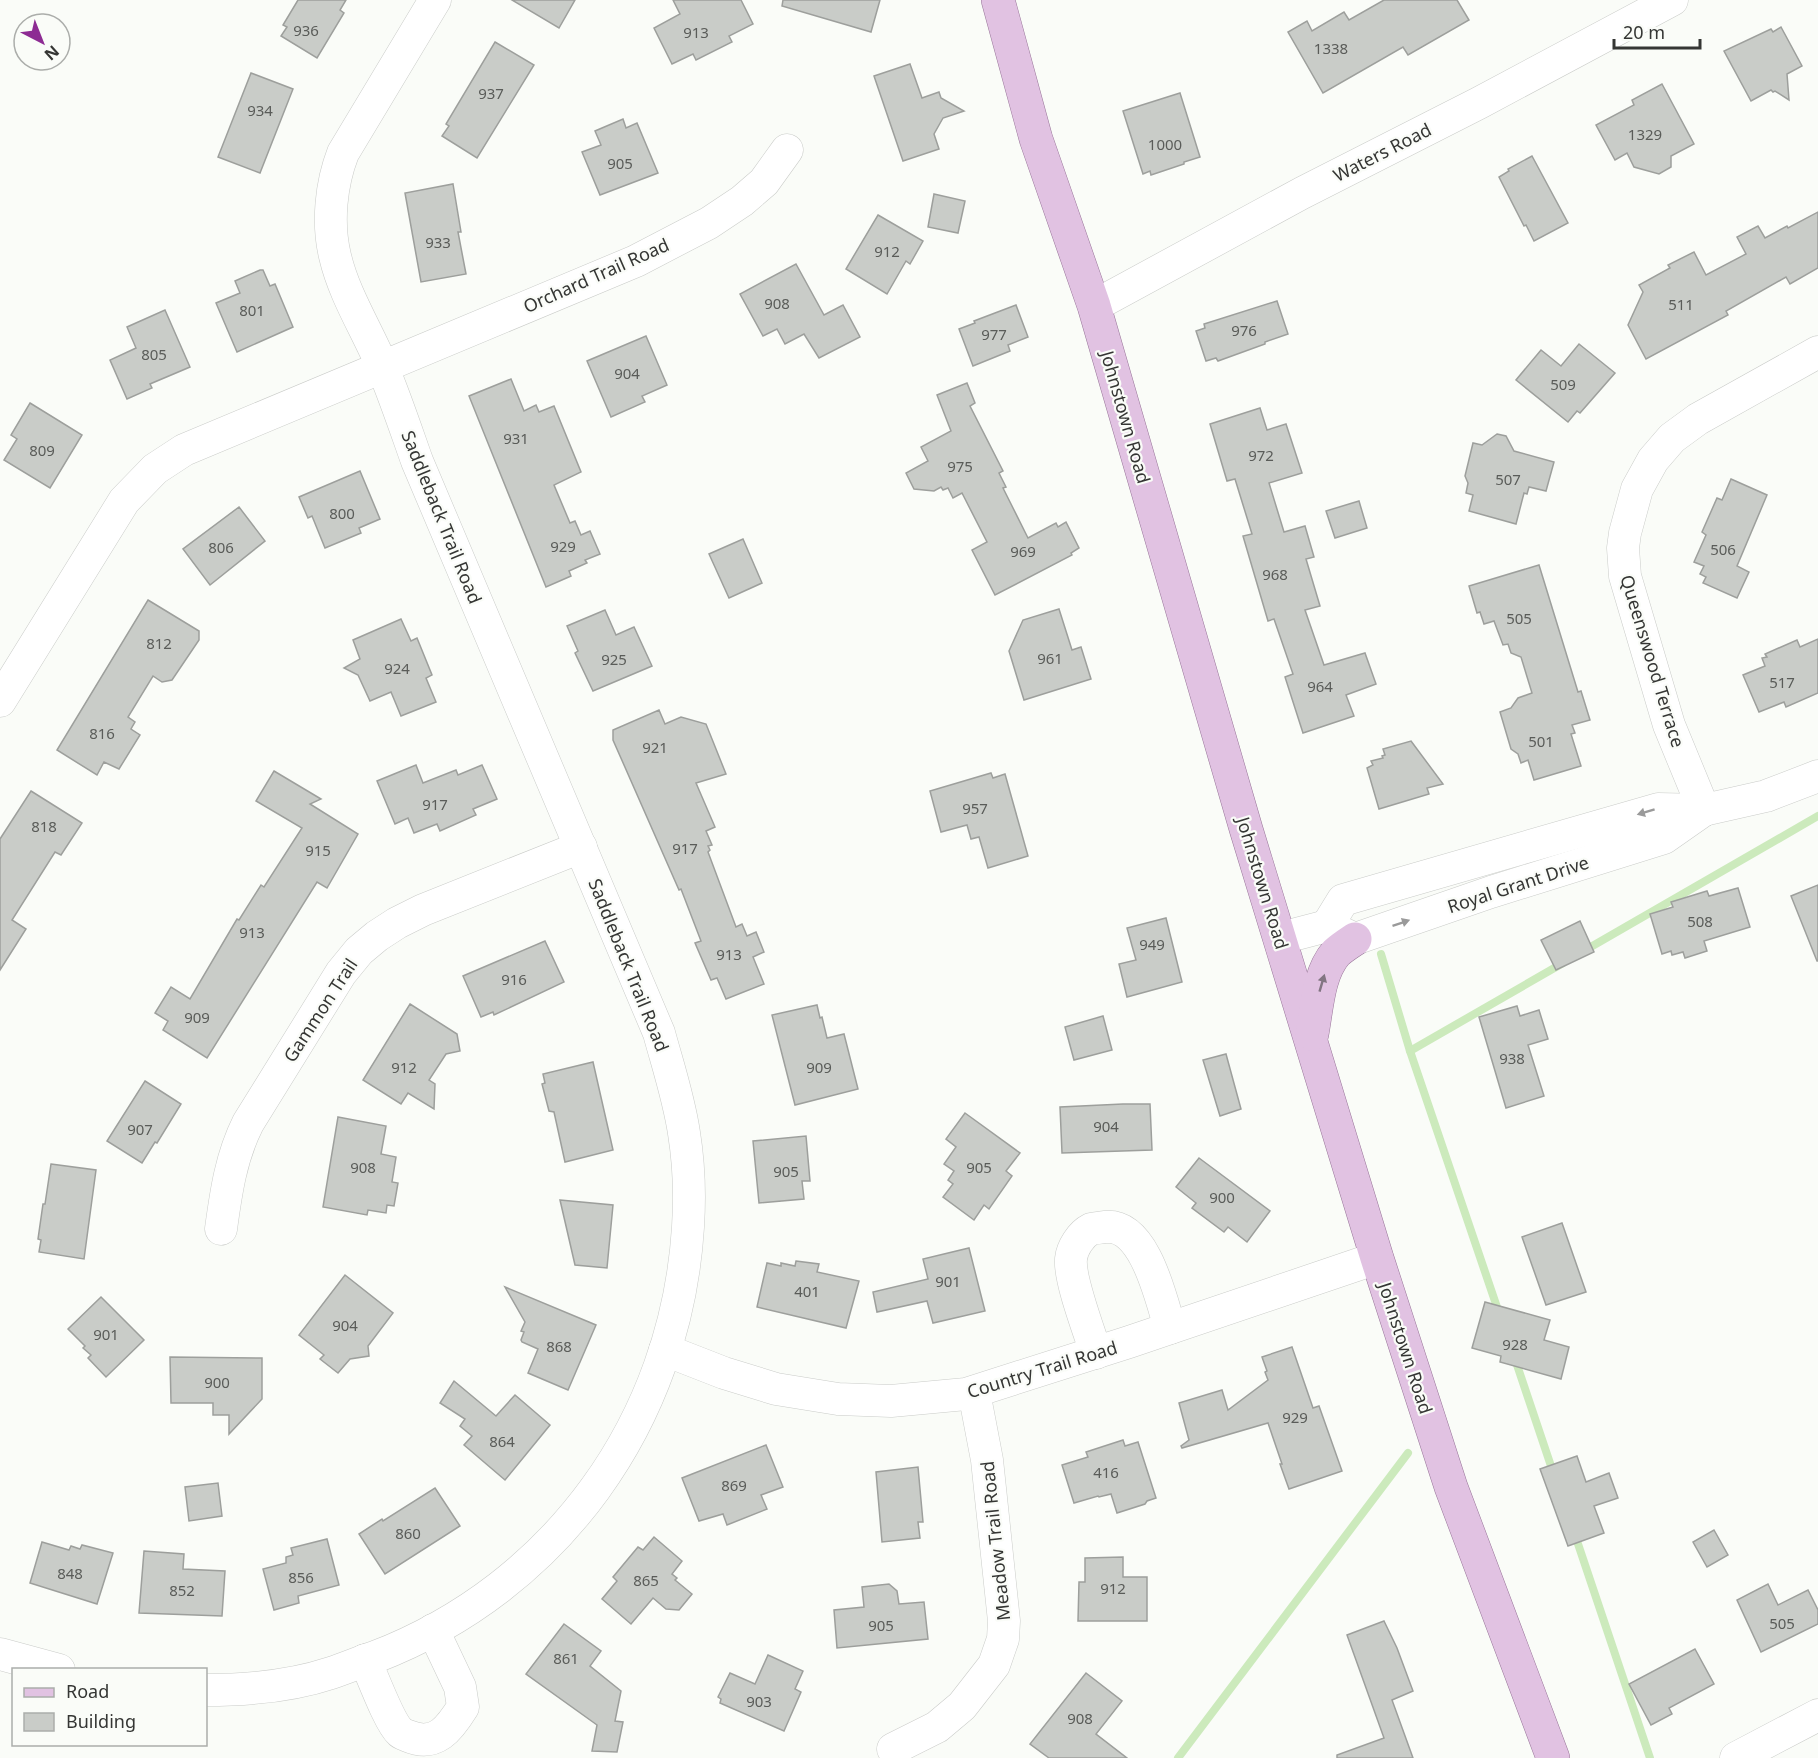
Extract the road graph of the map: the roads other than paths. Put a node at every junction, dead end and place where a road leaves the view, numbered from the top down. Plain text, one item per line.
1 (435, 0) edge
2 (998, 0) edge
3 (1672, 0) edge
4 (787, 150) dead end
5 (1094, 306) junction
6 (1818, 352) edge
7 (382, 366) junction
8 (0, 700) edge
9 (1818, 776) edge
10 (1704, 810) junction
11 (580, 847) junction
12 (1341, 932) junction
13 (1281, 938) junction
14 (1311, 1039) junction
15 (221, 1229) dead end
16 (1377, 1258) junction
17 (1170, 1328) junction
18 (665, 1350) junction
19 (1096, 1353) junction
20 (974, 1392) junction
21 (433, 1630) junction
22 (0, 1654) edge
23 (366, 1660) junction
24 (52, 1668) edge
25 (207, 1690) edge
26 (1818, 1715) edge
27 (893, 1749) dead end
28 (1553, 1758) edge
29 (1736, 1758) edge

1 - 7 street, Saddleback Trail Road
2 - 5 main road, Johnstown Road
3 - 5 street, Waters Road
4 - 7 street, Orchard Trail Road
5 - 13 main road, Johnstown Road
6 - 10 street, Queenswood Terrace
7 - 8 street
7 - 11 street, Saddleback Trail Road
9 - 10 street, Royal Grant Drive
10 - 12 street, Royal Grant Drive
11 - 15 street, Gammon Trail
11 - 18 street, Saddleback Trail Road
12 - 13 street, Royal Grant Drive
14 -> 12 main road
13 - 14 main road, Johnstown Road
14 - 16 main road, Johnstown Road
16 - 17 street, Country Trail Road
16 - 28 main road, Johnstown Road
17 - 19 street, Country Trail Road
17 - 19 street
18 - 20 street, Country Trail Road
18 - 21 street, Saddleback Trail Road
19 - 20 street, Country Trail Road
20 - 27 street, Meadow Trail Road
21 - 23 street, Saddleback Trail Road
21 - 23 street
22 - 24 street
23 - 25 street, Saddleback Trail Road
26 - 29 street

